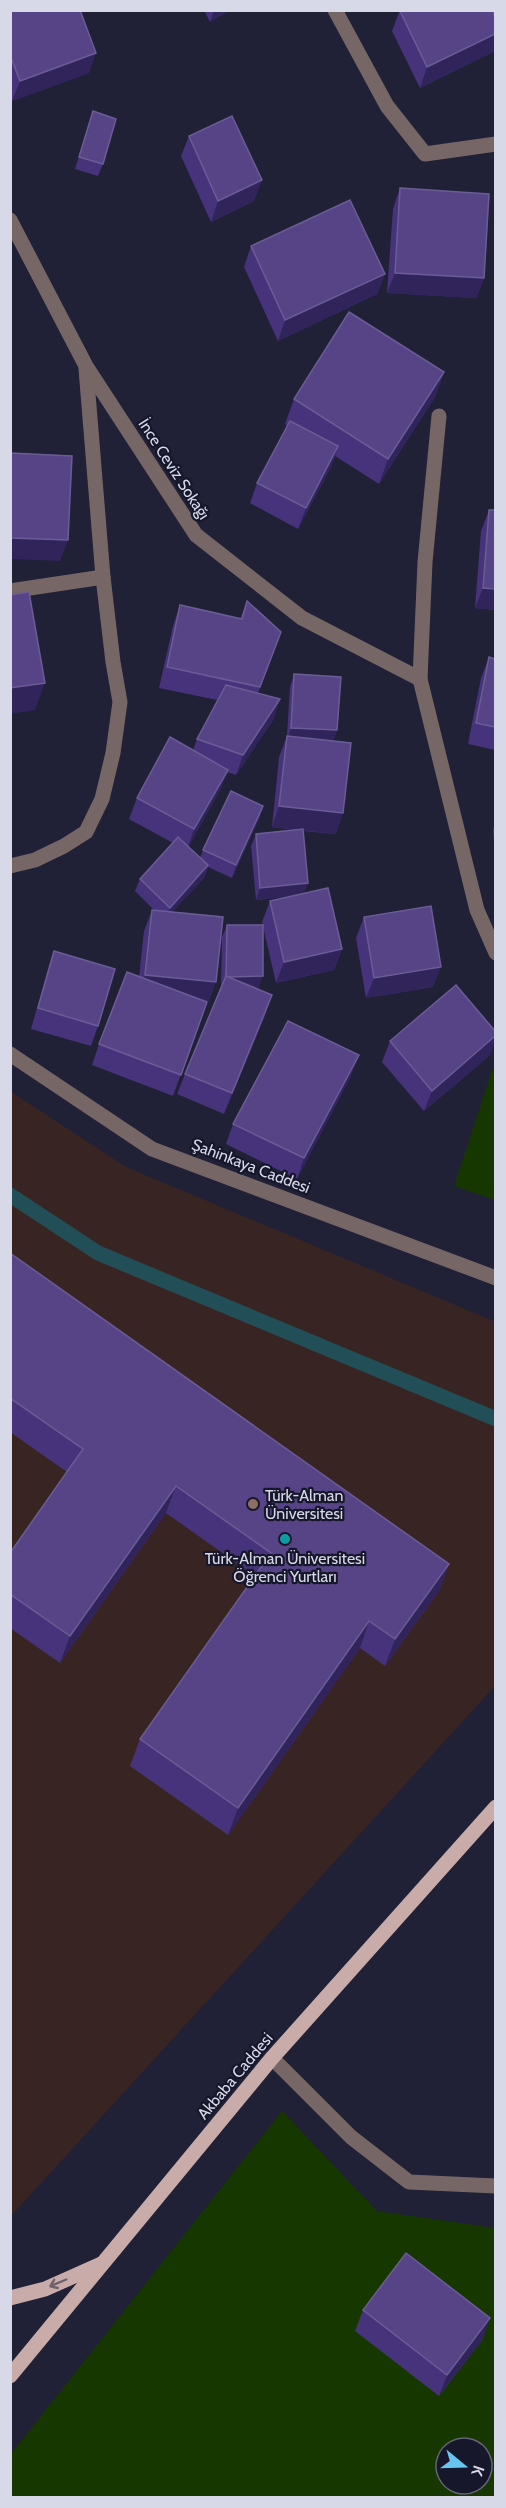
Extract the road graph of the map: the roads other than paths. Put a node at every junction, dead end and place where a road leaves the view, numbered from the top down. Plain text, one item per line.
1 (335, 10) edge
2 (495, 144) edge
3 (10, 220) edge
4 (86, 366) junction
5 (439, 416) dead end
6 (103, 577) junction
7 (10, 591) edge
8 (420, 679) junction
9 (10, 866) edge
10 (495, 953) edge
11 (10, 1054) edge
12 (495, 1278) edge
13 (495, 1808) edge
14 (272, 2058) junction
15 (495, 2186) edge
16 (104, 2263) junction
17 (10, 2298) edge
18 (10, 2376) edge

1 - 2 street
3 - 4 street, İnce Ceviz Sokağı
4 - 6 street
4 - 8 street, İnce Ceviz Sokağı
5 - 8 street
6 - 7 street
6 - 9 street
8 - 10 street
11 - 12 street, Şahinkaya Caddesi
13 - 14 main road, Akbaba Caddesi
14 - 15 street
14 - 16 main road, Akbaba Caddesi
16 -> 17 main road
16 - 18 main road, Akbaba Caddesi

